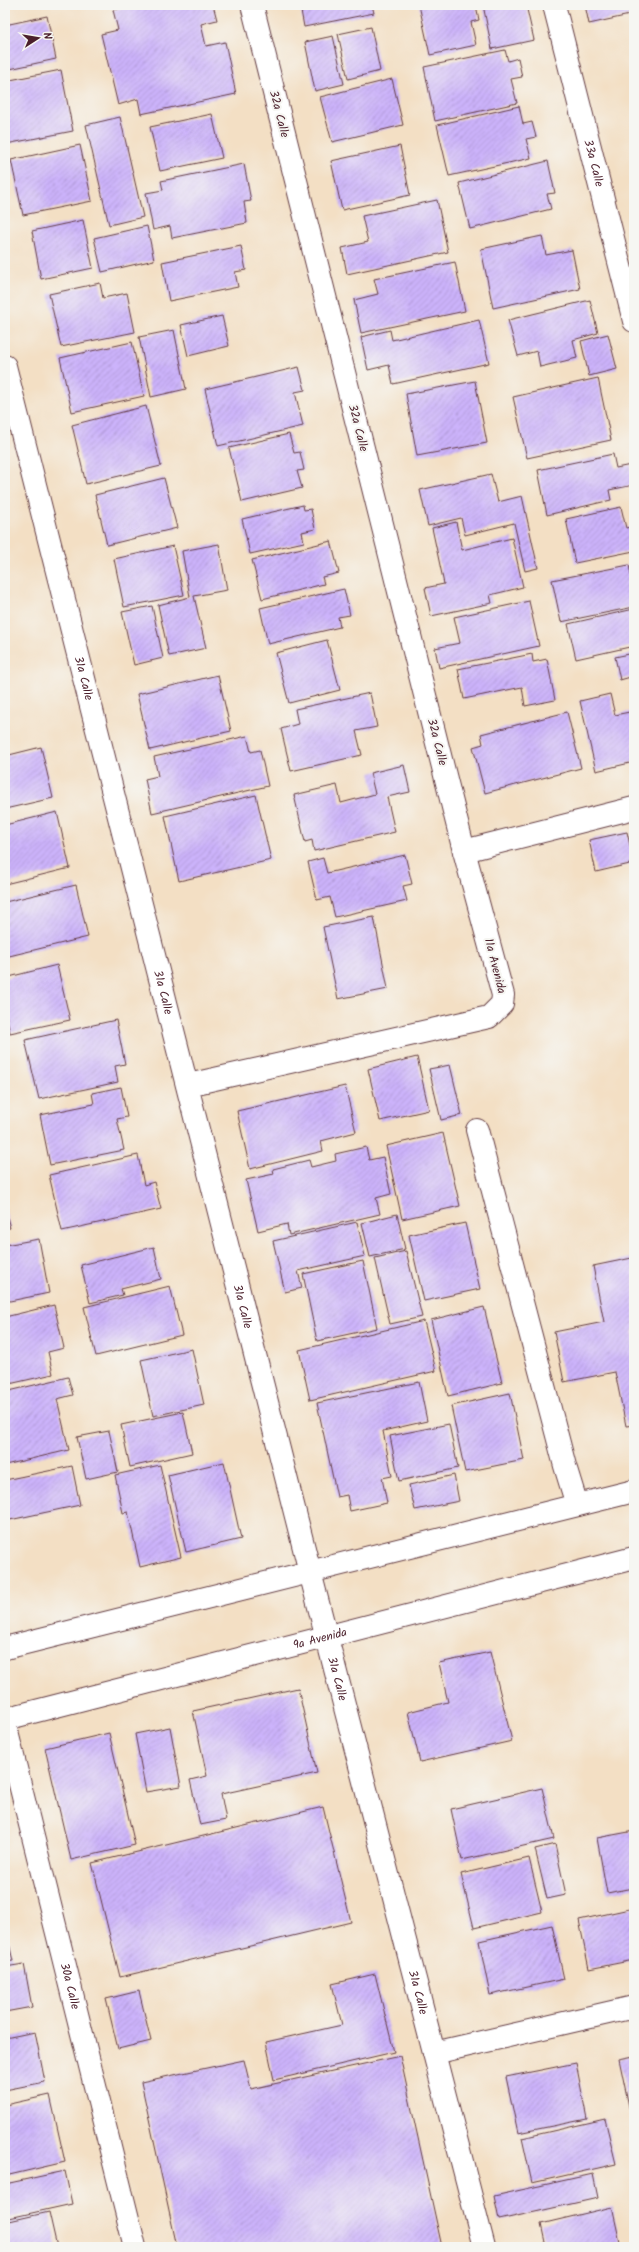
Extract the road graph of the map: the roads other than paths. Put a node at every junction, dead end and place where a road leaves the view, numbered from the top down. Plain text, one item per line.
1 (252, 5) edge
2 (554, 5) edge
3 (634, 321) edge
4 (5, 366) edge
5 (634, 808) edge
6 (464, 850) junction
7 (188, 1085) junction
8 (476, 1130) dead end
9 (634, 1491) edge
10 (577, 1505) junction
11 (634, 1558) edge
12 (310, 1572) junction
13 (326, 1636) junction
14 (5, 1648) edge
15 (5, 1719) edge
16 (5, 1724) edge
17 (634, 2007) edge
18 (434, 2053) junction
19 (135, 2247) edge
20 (484, 2247) edge

1 - 6 street, 32a Calle
2 - 3 street, 33a Calle
4 - 7 street, 31a Calle
5 - 6 street
6 - 7 street, 11a Avenida
7 - 12 street, 31a Calle
8 - 10 street
9 - 10 street
10 - 12 street
11 - 13 street, 9a Avenida
12 - 13 street, 31a Calle
12 - 14 street
13 - 15 street, 9a Avenida
13 - 18 street, 31a Calle
16 - 19 street, 30a Calle
17 - 18 street
18 - 20 street, 31a Calle

